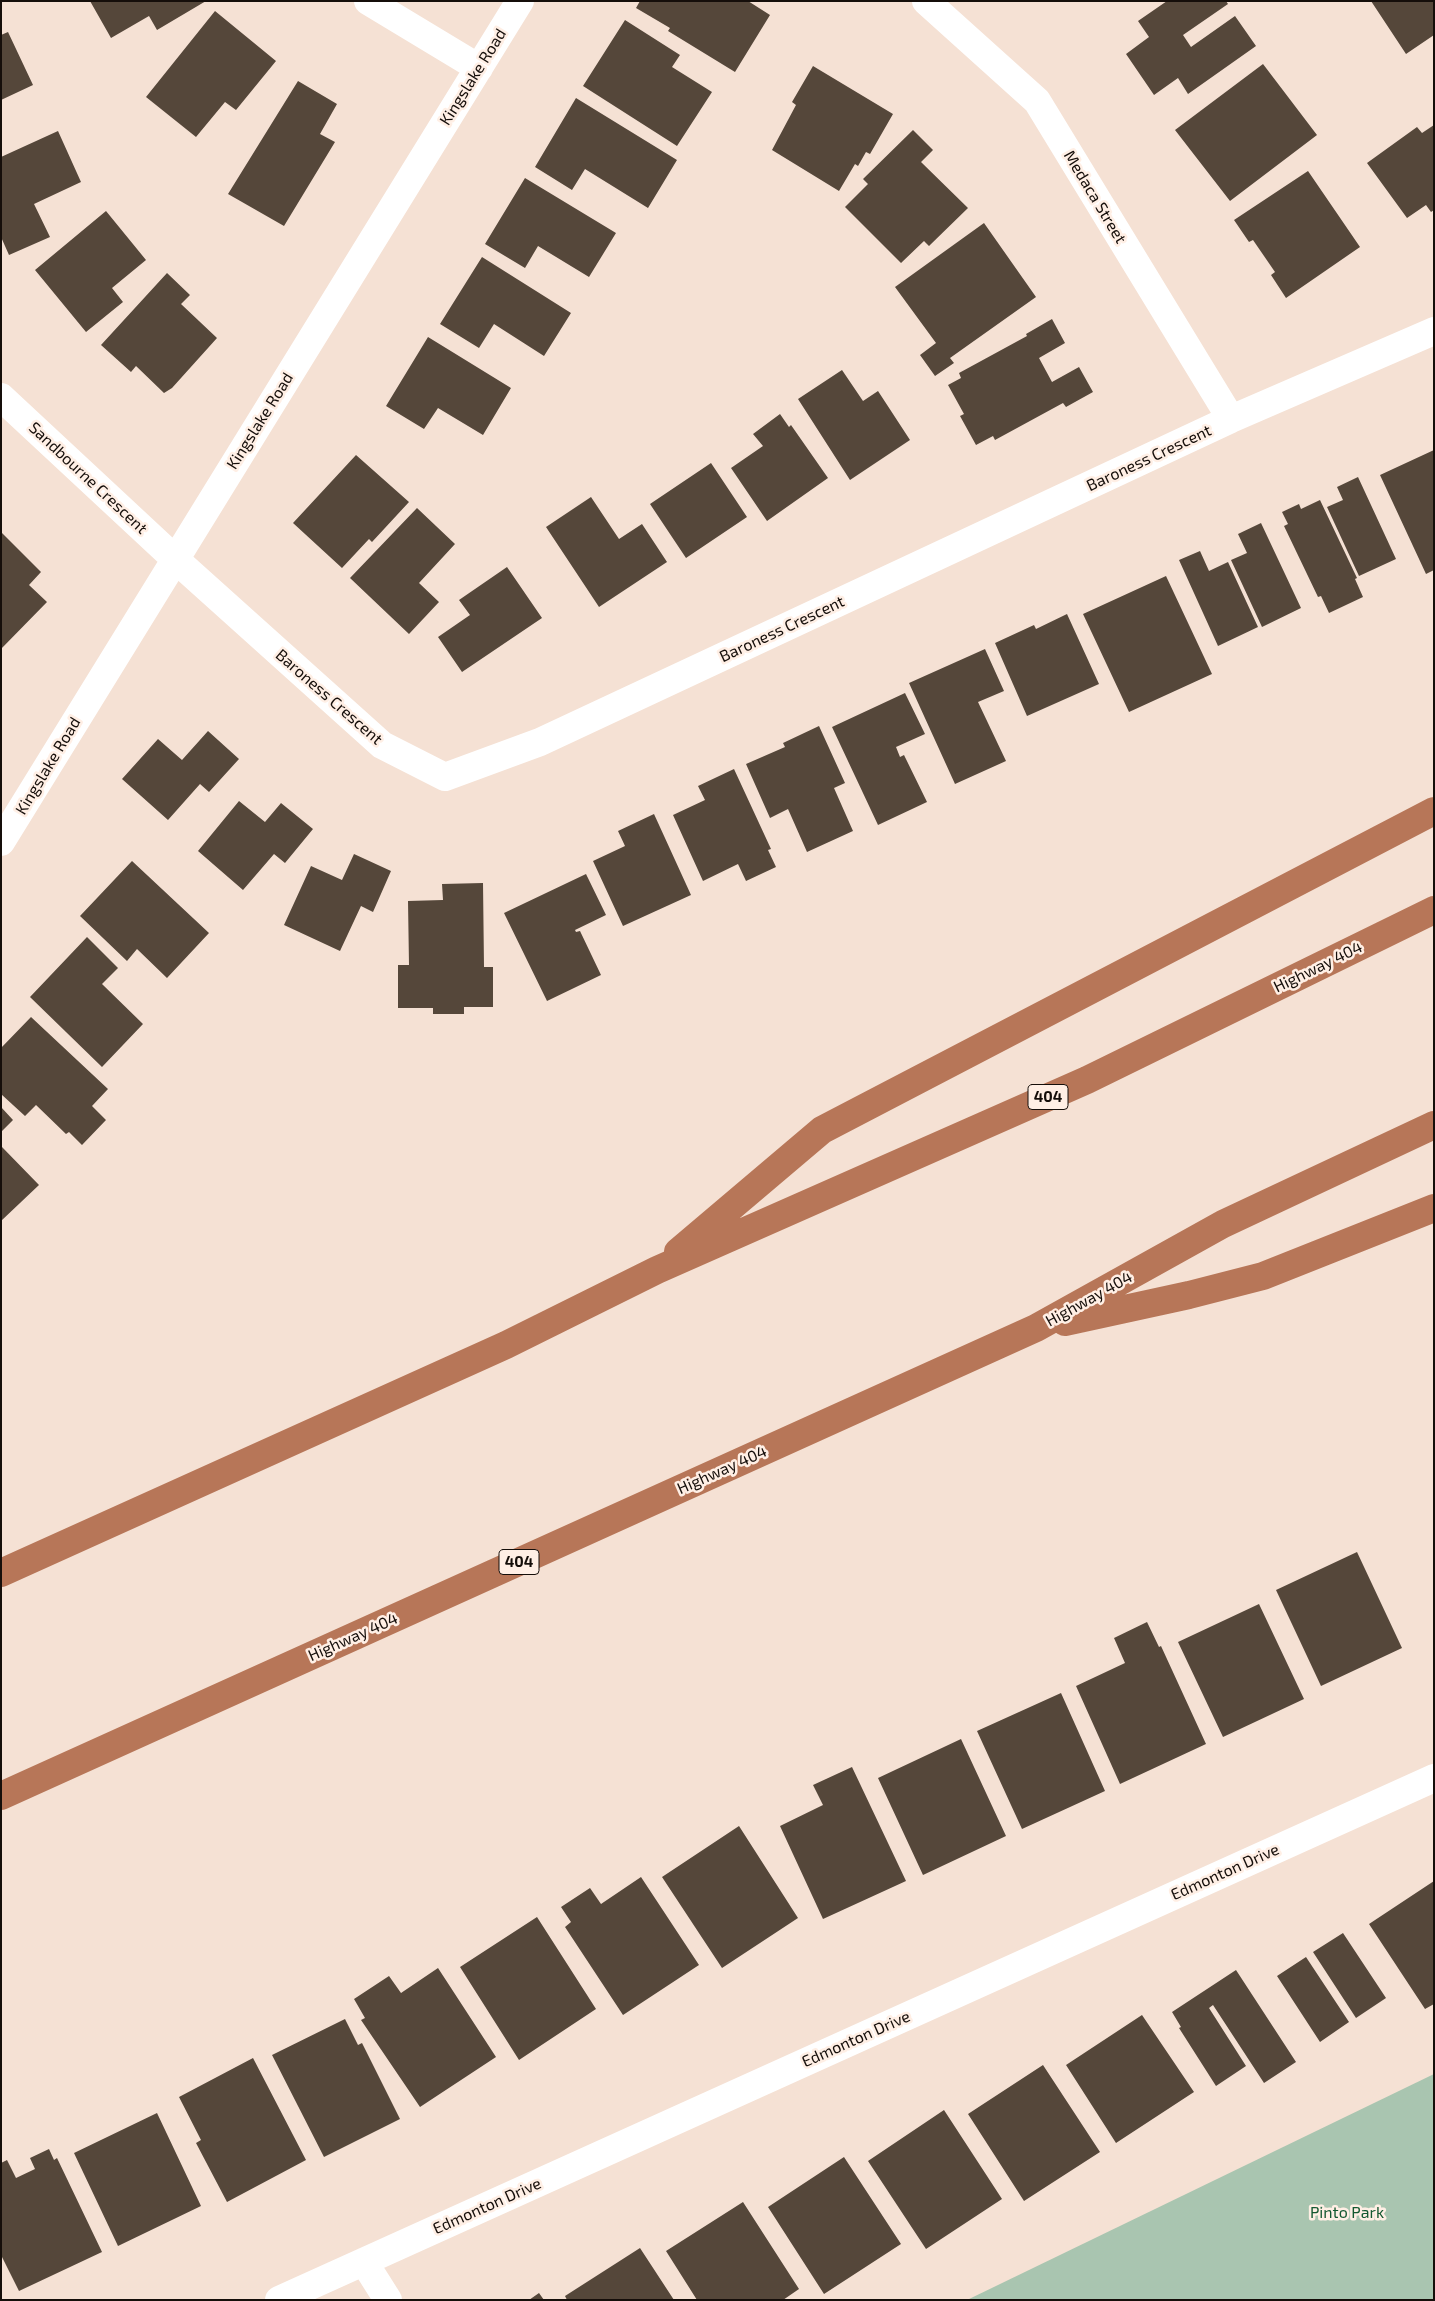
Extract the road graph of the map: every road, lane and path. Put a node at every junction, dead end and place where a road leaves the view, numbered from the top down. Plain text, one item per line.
1 (368, 1) edge
2 (520, 1) edge
3 (926, 1) edge
4 (479, 68) junction
5 (1434, 331) edge
6 (1, 397) edge
7 (1231, 419) junction
8 (175, 559) junction
9 (1434, 811) edge
10 (1, 842) edge
11 (1434, 910) edge
12 (1434, 1125) edge
13 (1434, 1208) edge
14 (657, 1270) junction
15 (1036, 1328) junction
16 (1, 1573) edge
17 (1434, 1778) edge
18 (1, 1796) edge
19 (364, 2262) junction
20 (279, 2300) edge
21 (388, 2300) edge

1 - 4 street
2 - 4 street, Kingslake Road
3 - 7 street, Medaca Street
4 - 8 street, Kingslake Road
5 - 7 street, Baroness Crescent
6 - 8 street, Sandbourne Crescent
7 - 8 street, Baroness Crescent
8 - 10 street, Kingslake Road
9 - 14 highway
11 - 14 highway, Highway 404 / 404
12 - 15 highway, Highway 404 / 404
13 - 15 highway
14 - 16 highway, Highway 404 / 404
15 - 18 highway, Highway 404 / 404
17 - 19 street, Edmonton Drive
19 - 20 street, Edmonton Drive
19 - 21 street

